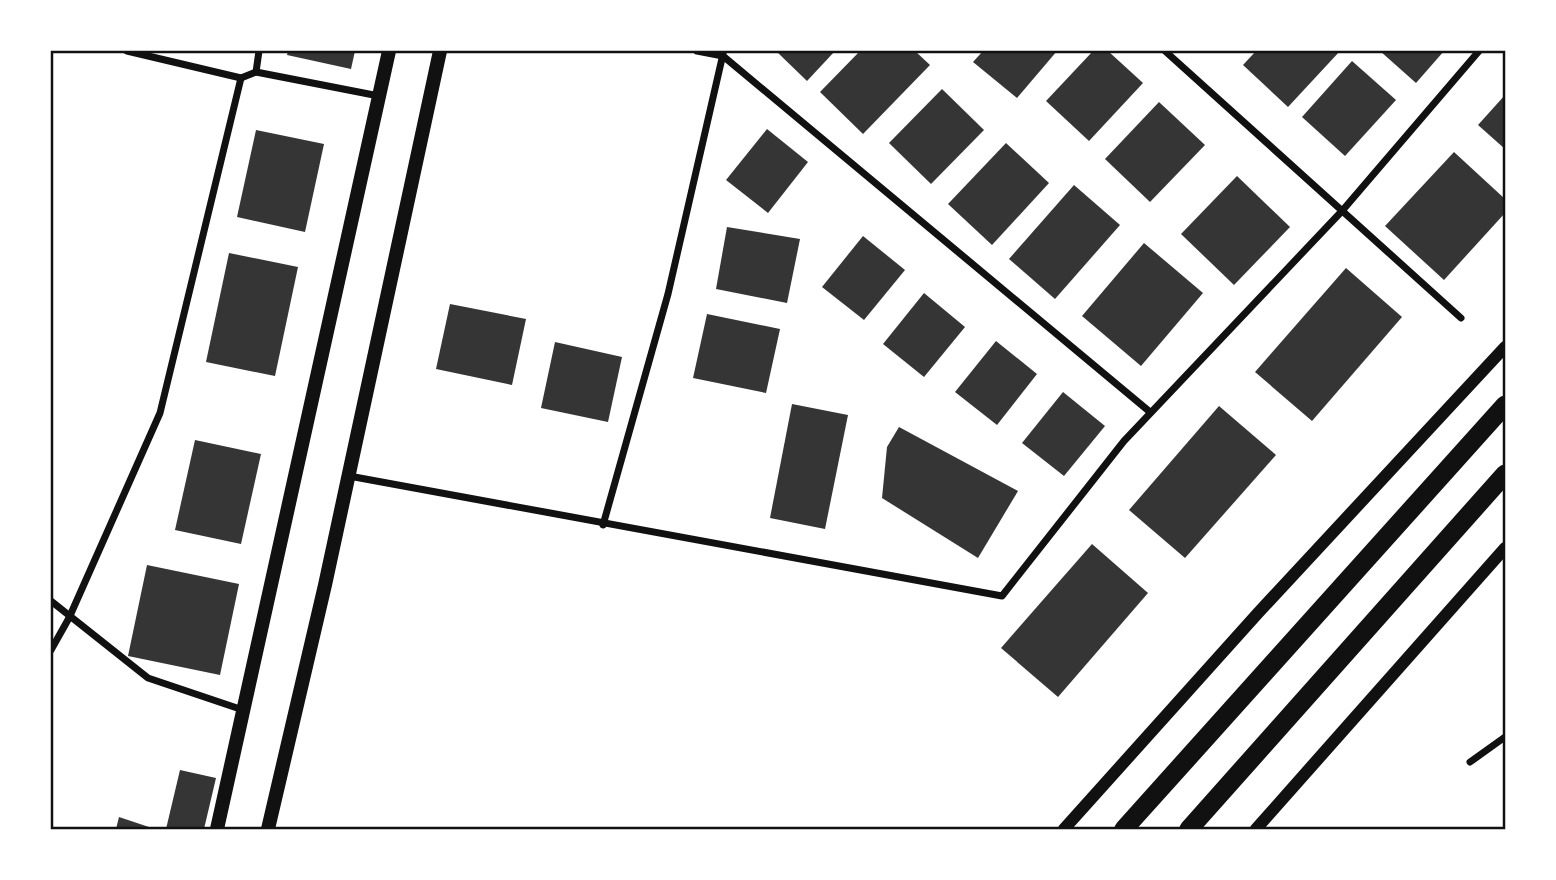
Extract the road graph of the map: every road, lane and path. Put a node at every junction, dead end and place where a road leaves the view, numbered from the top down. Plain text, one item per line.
1 (127, 51) edge
2 (259, 51) edge
3 (389, 51) edge
4 (440, 51) edge
5 (697, 51) edge
6 (1165, 51) edge
7 (1479, 51) edge
8 (723, 53) edge
9 (256, 72) junction
10 (241, 78) junction
11 (379, 96) junction
12 (1342, 211) junction
13 (1461, 318) dead end
14 (1505, 347) edge
15 (1505, 405) edge
16 (1150, 412) junction
17 (1505, 474) edge
18 (349, 476) junction
19 (603, 525) junction
20 (1505, 548) edge
21 (51, 601) edge
22 (69, 618) junction
23 (51, 650) edge
24 (243, 710) junction
25 (1505, 737) edge
26 (1470, 762) dead end
27 (217, 829) edge
28 (268, 829) edge
29 (1064, 829) edge
30 (1124, 829) edge
31 (1189, 829) edge
32 (1255, 829) edge

1 - 10 street
2 - 9 street
3 - 11 main road
4 - 18 main road
5 - 8 street
6 - 12 street
7 - 12 street
8 - 16 street
8 - 19 street
9 - 10 street
9 - 11 street
10 - 22 street
11 - 24 main road
12 - 13 street
12 - 16 street
14 - 29 street
15 - 30 highway
16 - 19 street
17 - 31 highway
18 - 19 street
18 - 28 main road
20 - 32 street
21 - 22 street
22 - 23 street
22 - 24 street
24 - 27 main road
25 - 26 street

